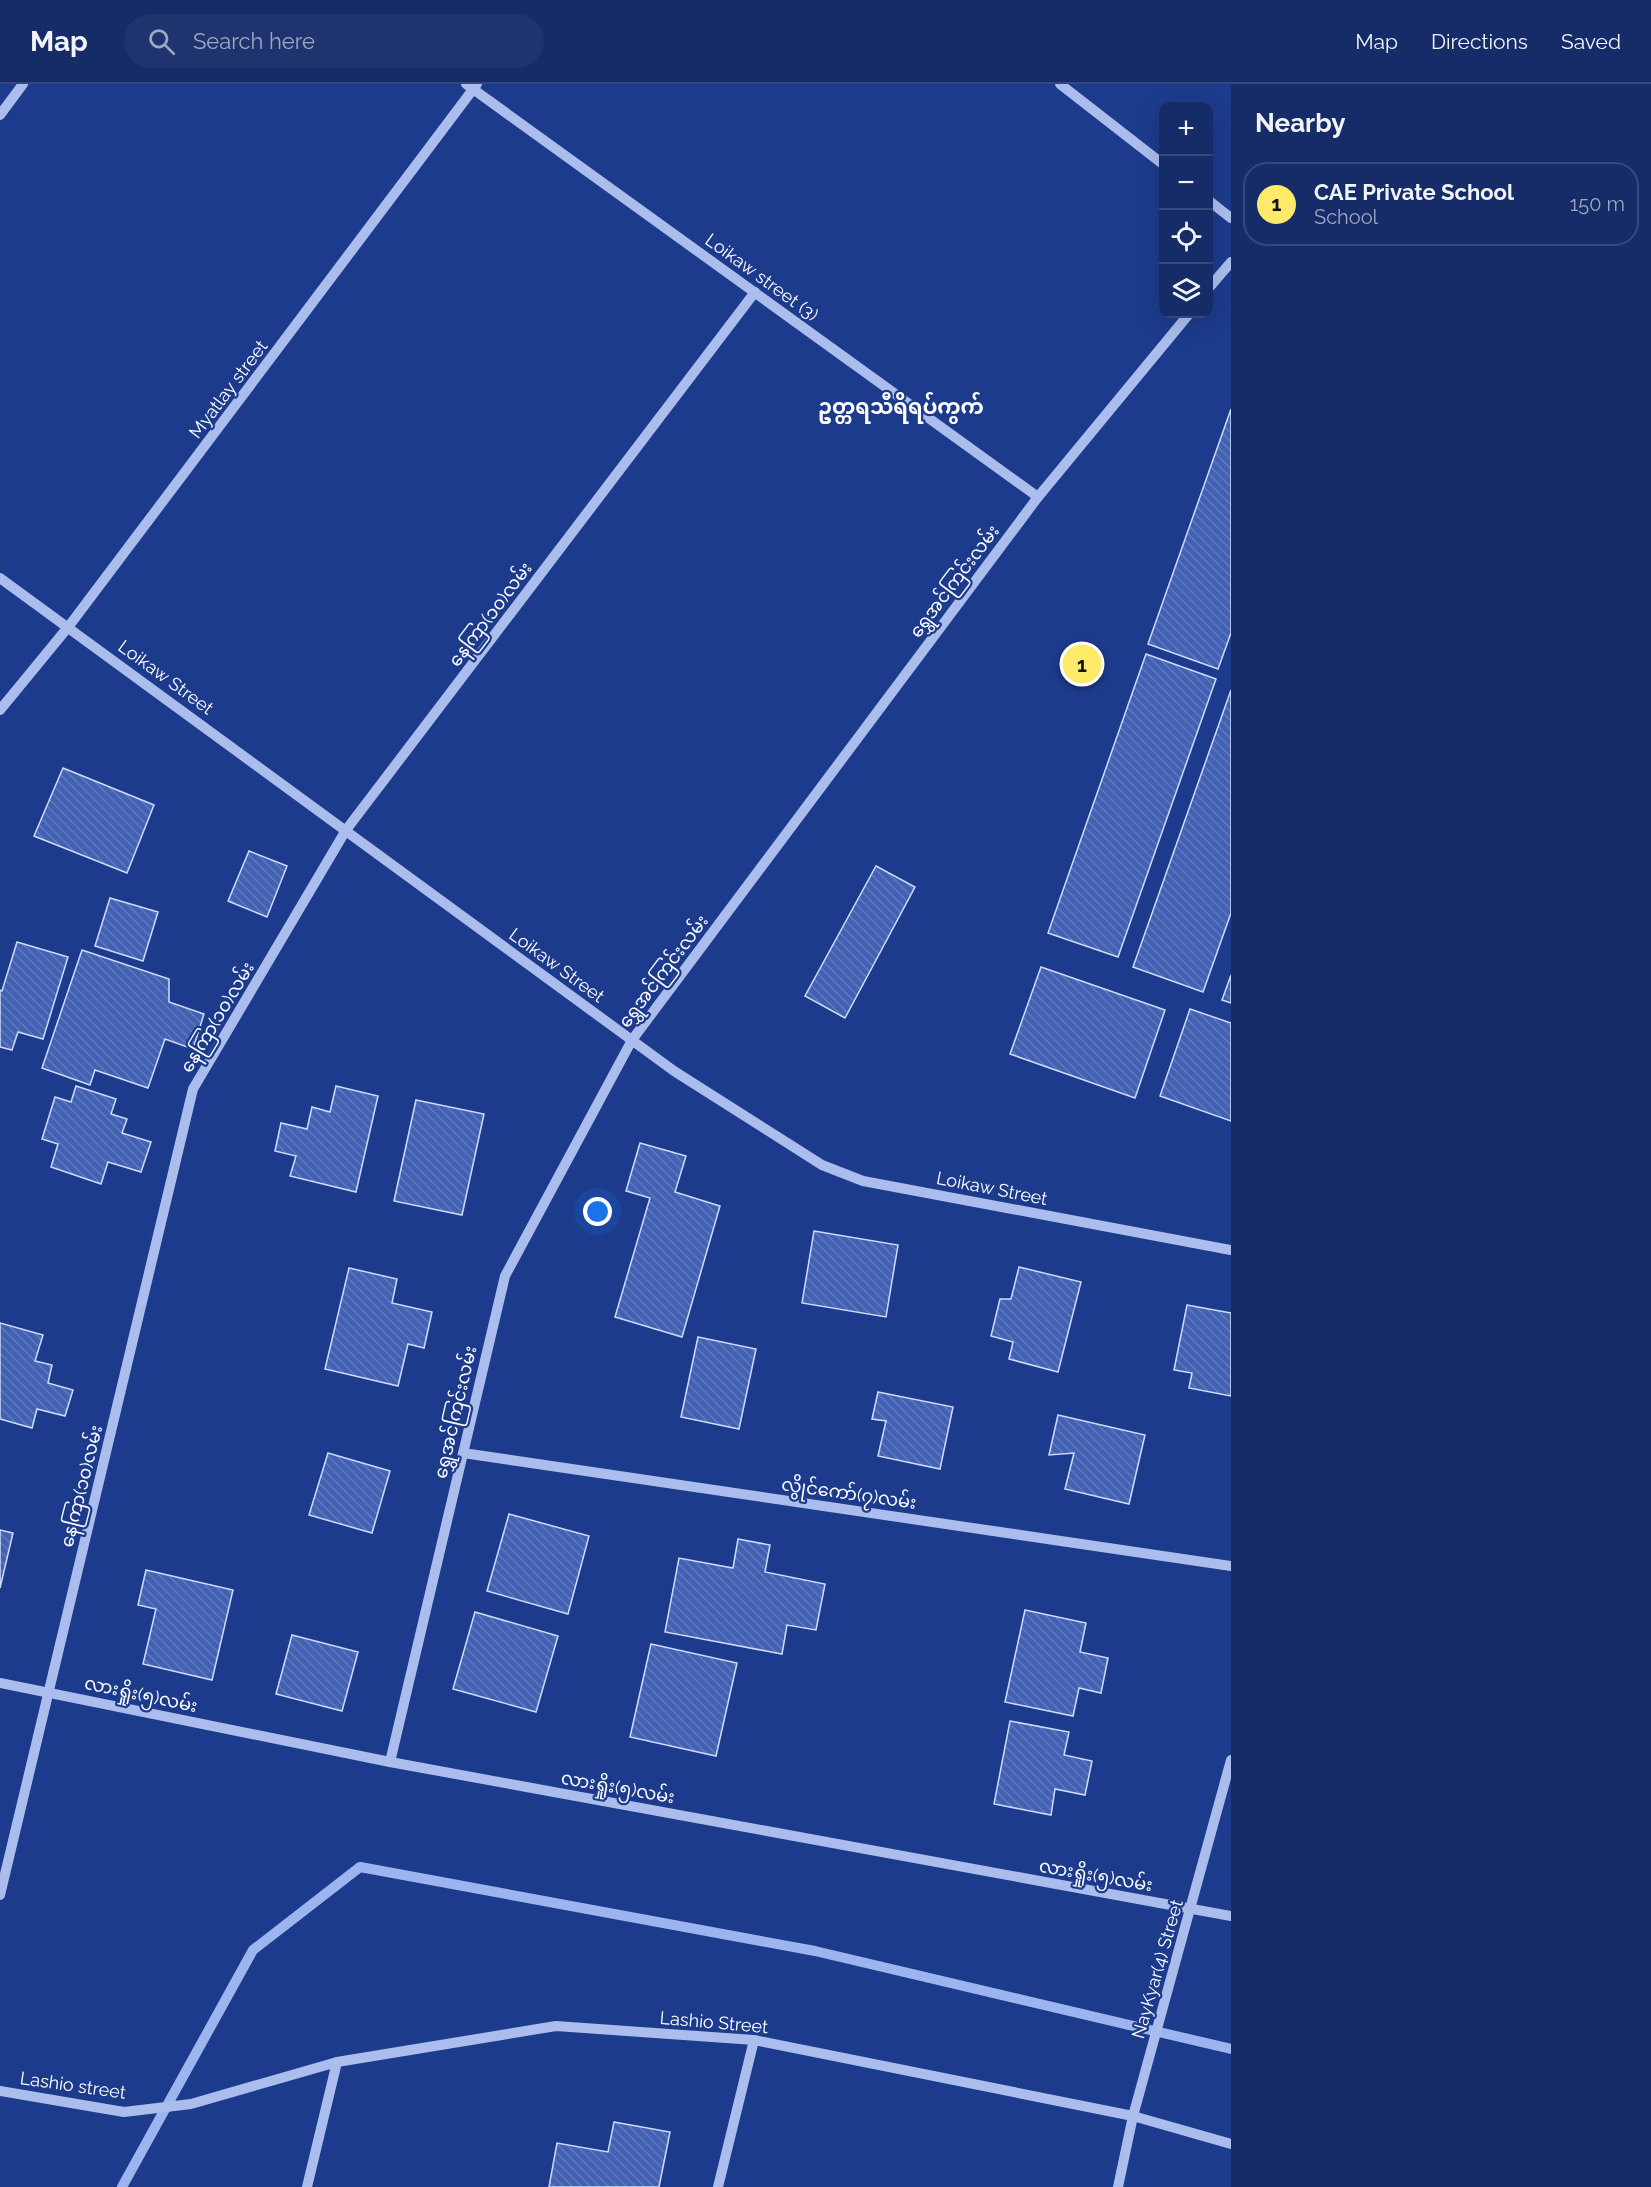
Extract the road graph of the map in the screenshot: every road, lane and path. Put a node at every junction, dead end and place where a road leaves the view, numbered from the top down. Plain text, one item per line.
1 (24, 84) edge
2 (1060, 84) edge
3 (472, 86) edge
4 (0, 115) edge
5 (1159, 161) edge
6 (1213, 203) edge
7 (1231, 218) edge
8 (1231, 262) edge
9 (1213, 284) edge
10 (755, 292) junction
11 (1186, 318) edge
12 (1038, 496) junction
13 (0, 578) edge
14 (69, 626) junction
15 (0, 710) edge
16 (346, 830) junction
17 (632, 1040) junction
18 (1231, 1250) edge
19 (463, 1452) junction
20 (1231, 1566) edge
21 (0, 1683) edge
22 (48, 1692) junction
23 (1231, 1760) edge
24 (390, 1762) junction
25 (0, 1894) edge
26 (1191, 1909) junction
27 (1231, 1916) edge
28 (754, 2040) junction
29 (337, 2062) junction
30 (0, 2091) edge
31 (191, 2104) joint
32 (1132, 2116) junction
33 (1231, 2144) edge
34 (307, 2187) edge
35 (718, 2187) edge
36 (1118, 2187) edge

1 - 4 street
2 - 5 street
3 - 10 street, Loikaw street (3)
3 - 14 street, Myatlay street
6 - 7 street
8 - 9 street
10 - 12 street, Loikaw street (3)
10 - 16 street, နေကြာ(၁၀)လမ်း
11 - 12 street, ရွှေအင်ကြင်းလမ်း
12 - 17 street, ရွှေအင်ကြင်းလမ်း
13 - 14 street, Loikaw Street
14 - 15 street, Myatlay street
14 - 16 street, Loikaw Street
16 - 17 street, Loikaw Street
16 - 22 street, နေကြာ(၁၀)လမ်း
17 - 18 street, Loikaw Street
17 - 19 street, ရွှေအင်ကြင်းလမ်း
19 - 20 street, လွိုင်ကော်(၇)လမ်း
19 - 24 street, ရွှေအင်ကြင်းလမ်း
21 - 22 street, လားရှိုး(၅)လမ်း
22 - 24 street, လားရှိုး(၅)လမ်း
22 - 25 street, နေကြာ(၁၀)လမ်း
23 - 26 street, NayKyar(4) Street
24 - 26 street, လားရှိုး(၅)လမ်း
26 - 27 street, လားရှိုး(၅)လမ်း
26 - 32 street, NayKyar(4) Street
28 - 29 street, Lashio Street
28 - 32 street, Lashio Street
28 - 35 street
29 - 31 street, Lashio Street
29 - 34 street
30 - 31 street, Lashio street
32 - 33 street, Lashio Street
32 - 36 street, NayKyar(4) Street

